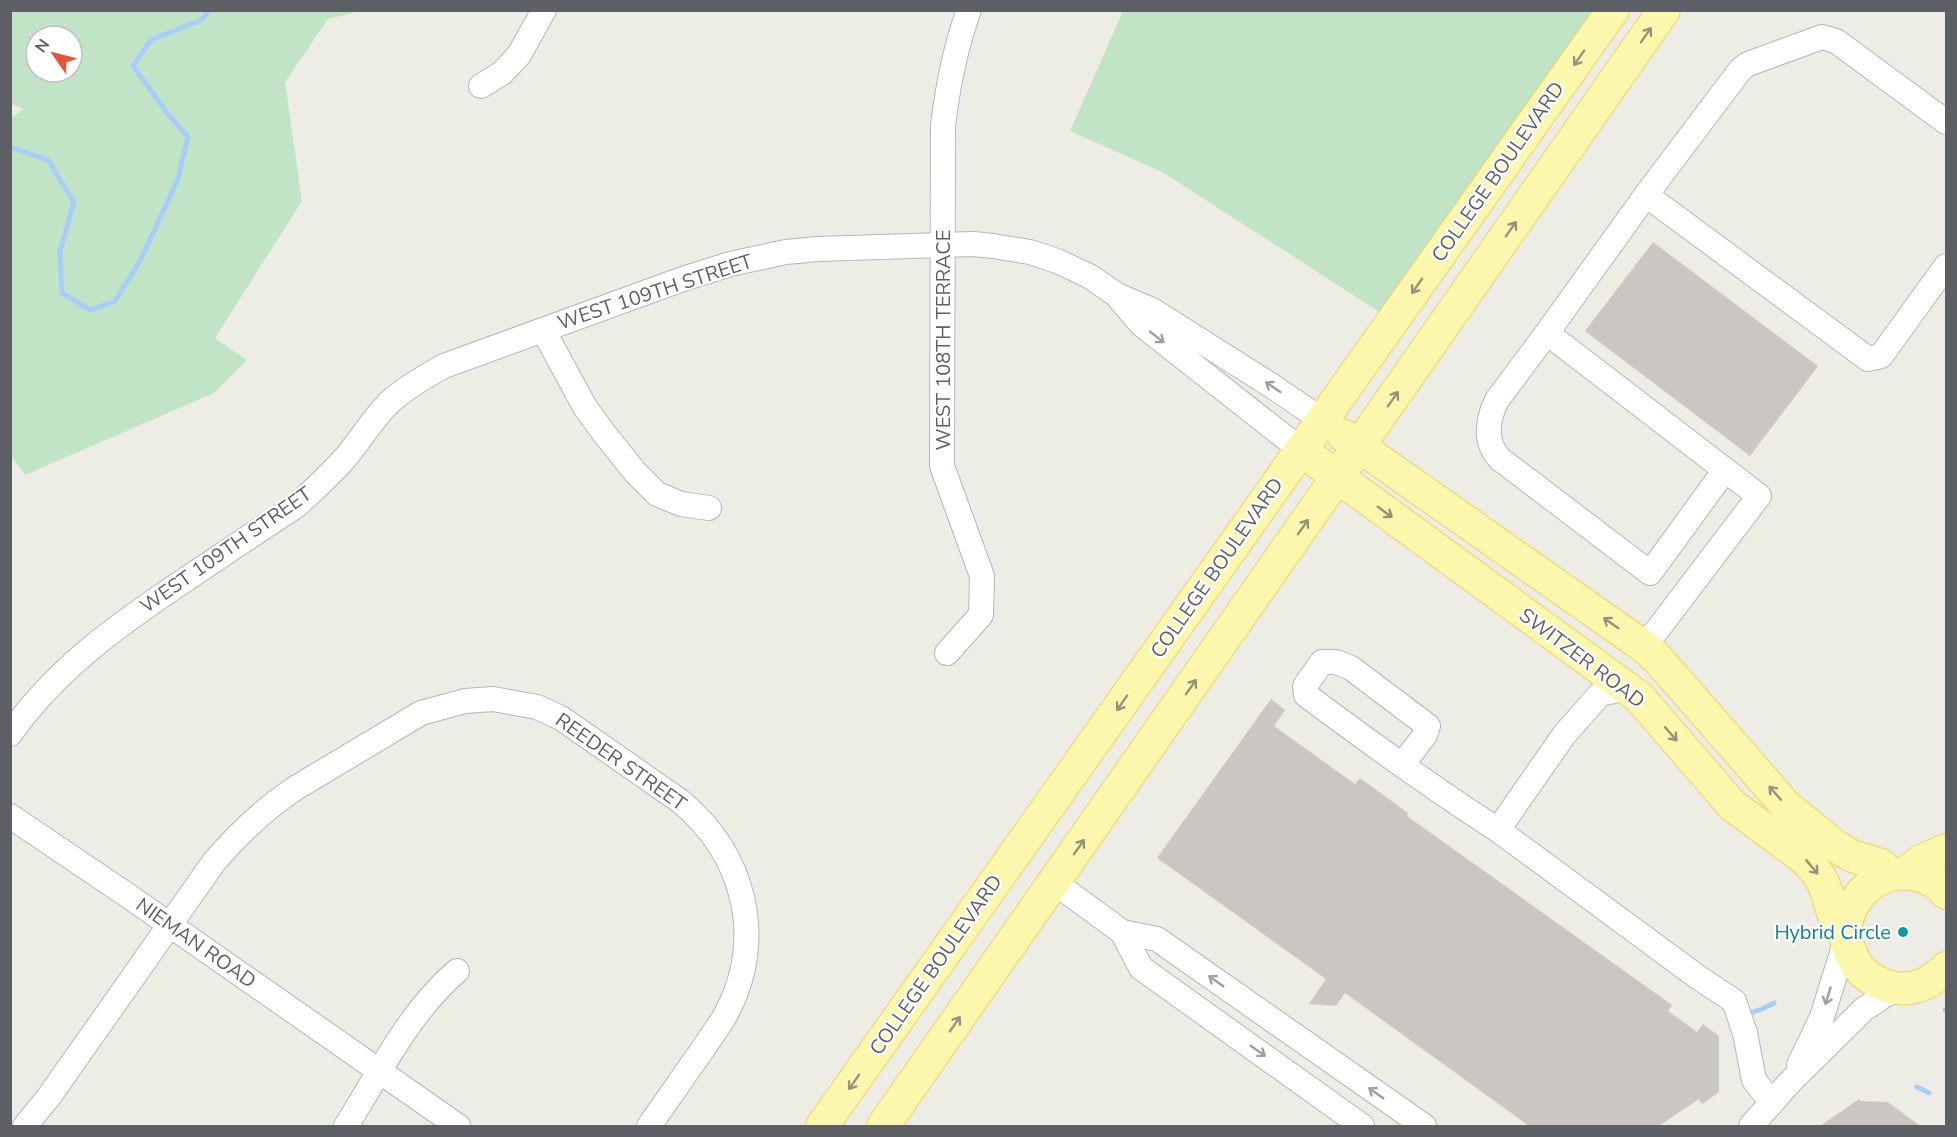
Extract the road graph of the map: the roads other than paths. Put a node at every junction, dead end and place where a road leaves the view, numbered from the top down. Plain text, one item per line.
1 (544, 10) edge
2 (969, 10) edge
3 (1613, 10) edge
4 (1664, 10) edge
5 (481, 86) dead end
6 (1947, 122) edge
7 (1646, 195) junction
8 (944, 245) junction
9 (1947, 267) edge
10 (1117, 295) junction
11 (543, 330) junction
12 (1547, 333) junction
13 (1228, 358) junction
14 (1212, 381) junction
15 (1322, 420) junction
16 (1359, 447) junction
17 (1301, 450) junction
18 (1725, 470) junction
19 (1338, 478) junction
20 (709, 508) dead end
21 (1650, 651) junction
22 (947, 653) dead end
23 (1627, 688) junction
24 (10, 734) edge
25 (1402, 765) junction
26 (10, 816) edge
27 (1498, 830) junction
28 (1947, 850) edge
29 (1897, 874) junction
30 (1054, 882) junction
31 (1947, 893) edge
32 (169, 924) junction
33 (1122, 932) junction
34 (1846, 936) junction
35 (1947, 969) edge
36 (457, 971) dead end
37 (1896, 988) junction
38 (1317, 1053) junction
39 (380, 1072) junction
40 (1299, 1080) junction
41 (1791, 1081) junction
42 (1772, 1103) junction
43 (10, 1120) edge
44 (18, 1126) edge
45 (25, 1126) edge
46 (346, 1126) edge
47 (458, 1126) edge
48 (649, 1126) edge
49 (822, 1126) edge
50 (883, 1126) edge
51 (1362, 1126) edge
52 (1424, 1126) edge
53 (1751, 1126) edge

1 - 5 street
2 - 8 street, WEST 108TH TERRACE
3 -> 15 main road, COLLEGE BOULEVARD
16 -> 4 main road
6 - 7 street
7 - 9 street
7 - 12 street
8 - 10 street, WEST 109TH STREET
8 - 11 street, WEST 109TH STREET
8 - 22 street, WEST 108TH TERRACE
10 - 13 street, WEST 109TH STREET
10 -> 14 street, WEST 109TH STREET
11 - 20 street, WEST 109TH STREET
11 - 24 street, WEST 109TH STREET
12 - 18 street
12 - 18 street
13 - 14 street
15 -> 13 street, WEST 109TH STREET
14 - 17 street, WEST 109TH STREET
15 - 16 main road, SWITZER ROAD
15 - 17 main road, COLLEGE BOULEVARD
16 - 19 main road
21 -> 16 main road, SWITZER ROAD
17 - 19 main road, SWITZER ROAD
17 -> 49 main road, COLLEGE BOULEVARD
18 - 21 street
19 -> 23 main road, SWITZER ROAD
30 -> 19 main road
21 - 23 main road
29 -> 21 main road, SWITZER ROAD
23 - 27 street
23 -> 34 main road, SWITZER ROAD
25 - 25 street
25 - 27 street
26 - 32 street, NIEMAN ROAD
27 - 42 street
28 - 29 main road
29 - 31 main road, SWITZER ROAD
29 - 34 main road
30 - 33 street
50 -> 30 main road
32 - 39 street, NIEMAN ROAD
32 - 45 street
32 - 48 street, REEDER STREET
38 -> 33 street
33 -> 40 street
34 - 37 main road, SWITZER ROAD
34 -> 41 street
35 - 37 main road
36 - 39 street
37 - 41 street
38 - 40 street
52 -> 38 street
39 - 46 street
39 - 47 street, NIEMAN ROAD
40 - 51 street
41 - 42 street
42 - 53 street
43 - 44 street

